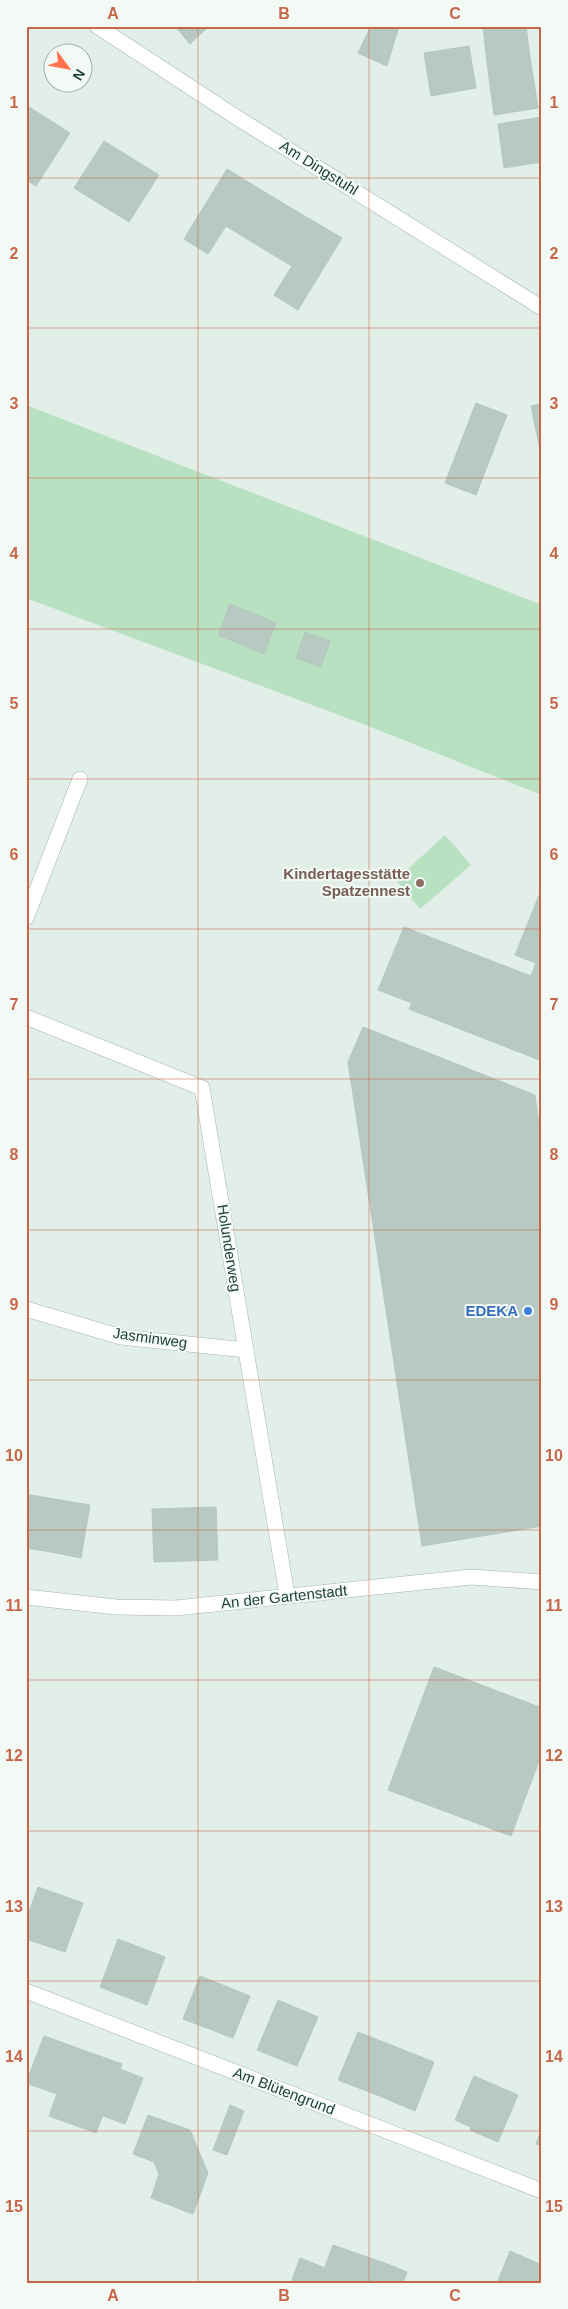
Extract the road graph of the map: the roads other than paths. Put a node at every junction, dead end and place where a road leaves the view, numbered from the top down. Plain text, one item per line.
1 (97, 26) edge
2 (542, 308) edge
3 (80, 779) dead end
4 (26, 918) edge
5 (26, 1017) edge
6 (26, 1310) edge
7 (246, 1350) junction
8 (542, 1582) edge
9 (287, 1595) junction
10 (26, 1597) edge
11 (26, 1990) edge
12 (542, 2191) edge

1 - 2 street, Am Dingstuhl
3 - 4 street
5 - 7 street, Holunderweg
6 - 7 street, Jasminweg
7 - 9 street, Holunderweg
8 - 9 street, An der Gartenstadt
9 - 10 street, An der Gartenstadt
11 - 12 street, Am Blütengrund

